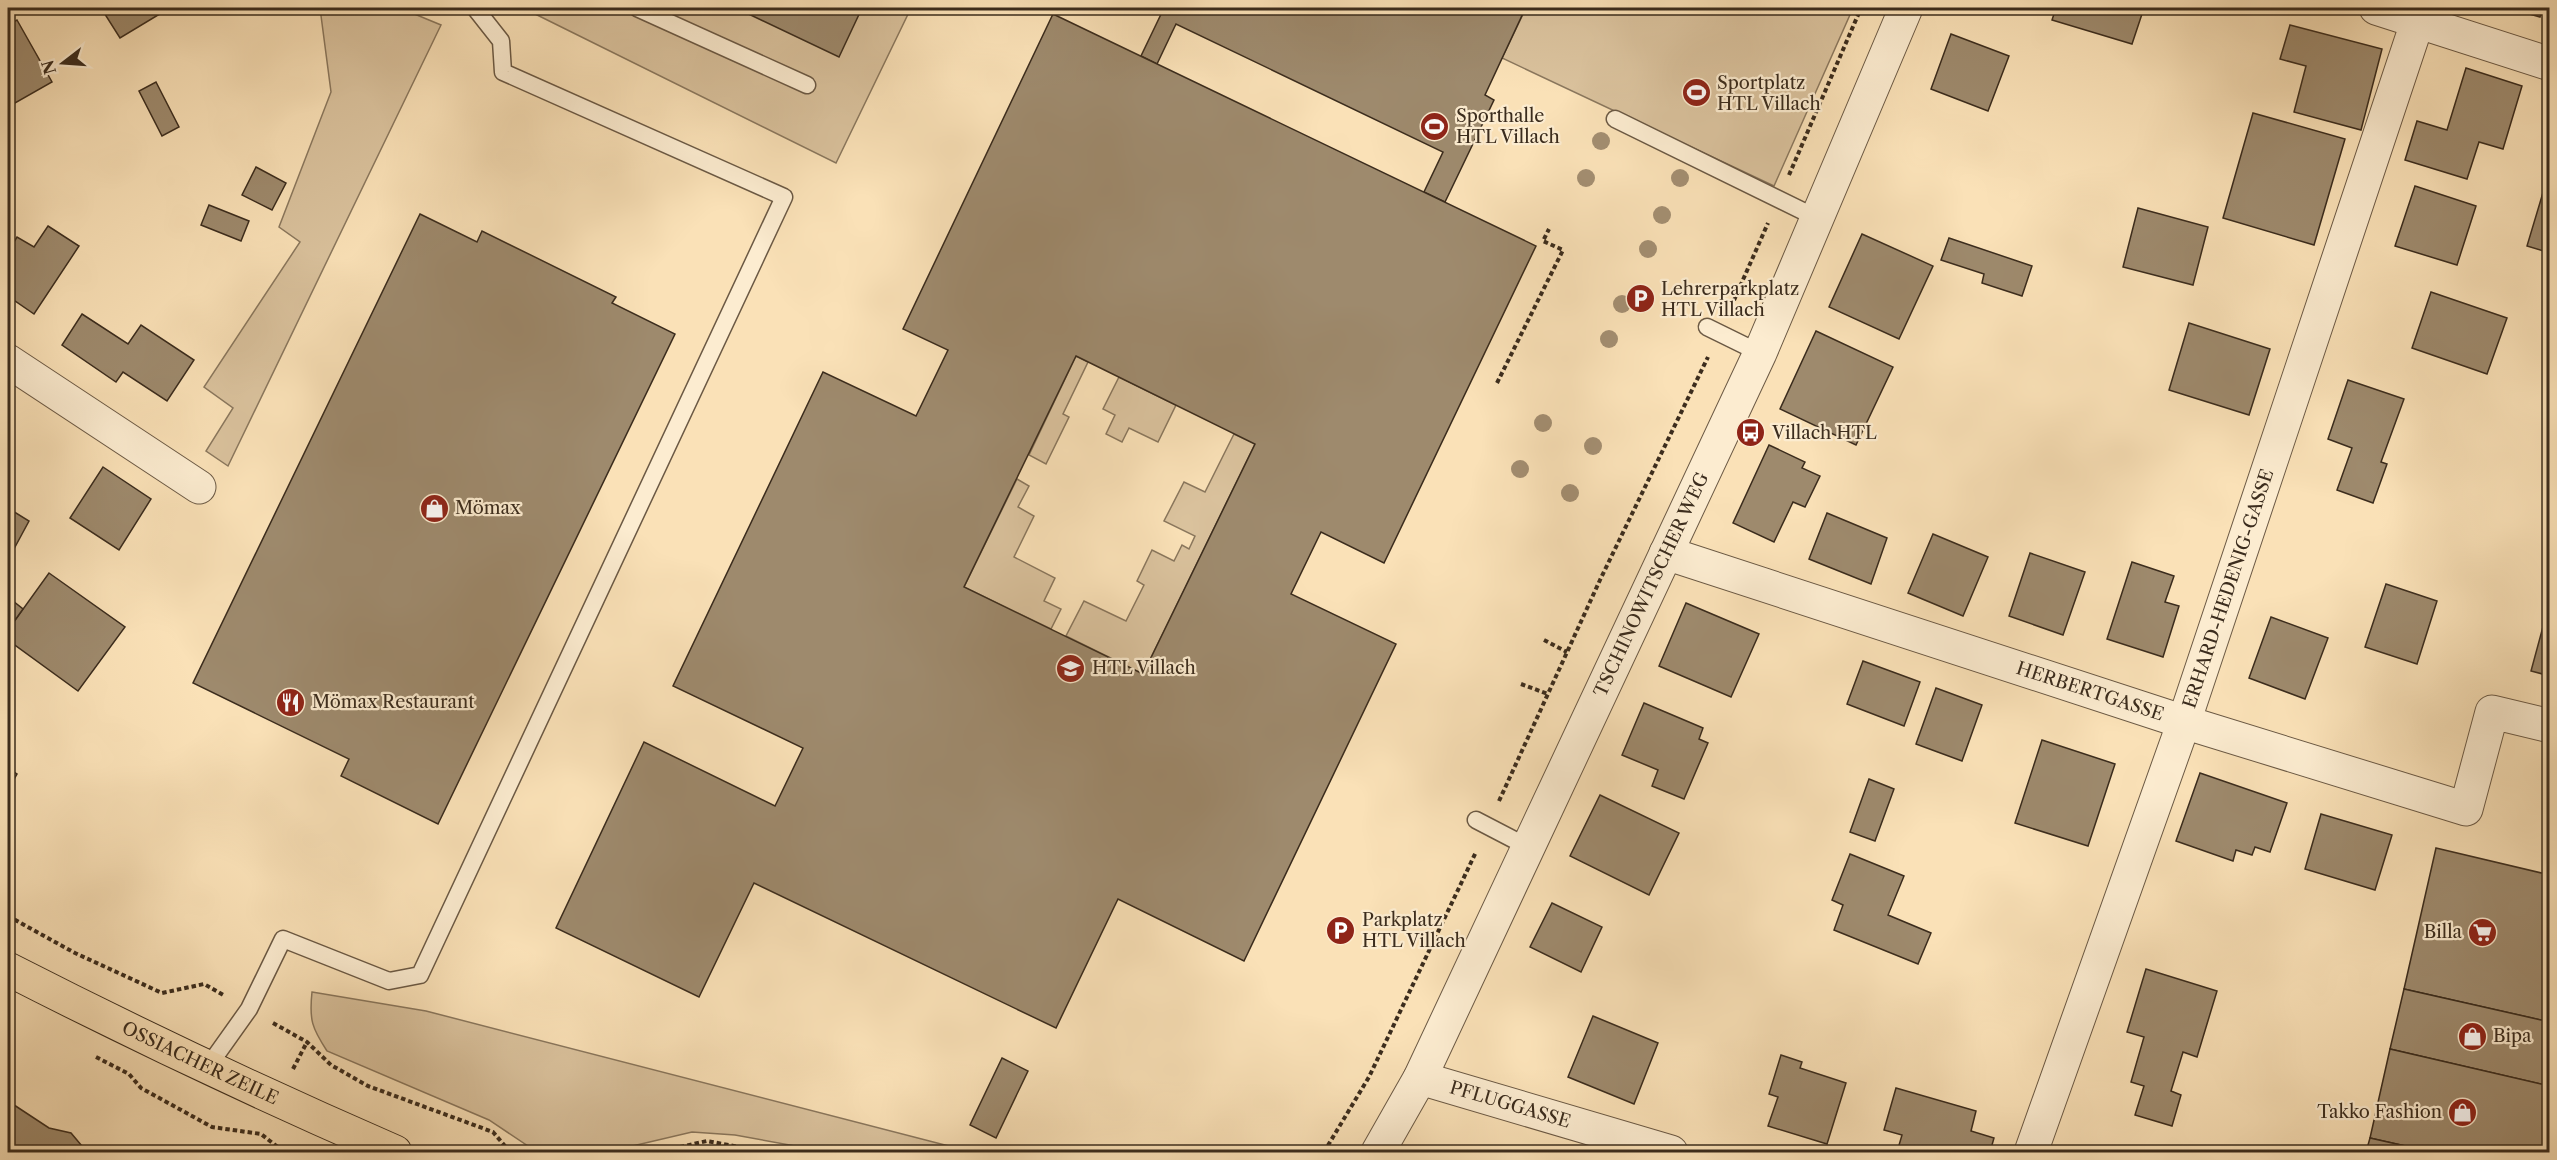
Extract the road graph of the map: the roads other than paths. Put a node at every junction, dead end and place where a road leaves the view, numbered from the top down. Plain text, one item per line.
1 (475, 8) edge
2 (637, 8) edge
3 (1906, 8) edge
4 (2376, 8) edge
5 (2420, 14) edge
6 (2550, 64) edge
7 (807, 85) dead end
8 (1615, 119) dead end
9 (1817, 218) junction
10 (1714, 330) road end
11 (1760, 353) junction
12 (8, 361) edge
13 (199, 487) dead end
14 (1666, 553) junction
15 (2184, 722) junction
16 (2550, 726) edge
17 (1482, 823) road end
18 (1526, 846) junction
19 (8, 969) edge
20 (207, 1068) junction
21 (1420, 1078) junction
22 (395, 1152) edge
23 (1378, 1152) edge
24 (1671, 1152) edge
25 (2031, 1152) edge

1 - 20 lane
2 - 7 lane
3 - 9 street, TSCHINOWITSCHER WEG
4 - 5 street
5 - 6 street
5 - 15 street, ERHARD-HEDENIG-GASSE
8 - 9 lane
9 - 11 street, TSCHINOWITSCHER WEG
10 - 11 lane
11 - 14 street, TSCHINOWITSCHER WEG
12 - 13 street
14 - 15 street, HERBERTGASSE
14 - 18 street, TSCHINOWITSCHER WEG
15 - 16 street, HERBERTGASSE
15 - 25 street, ERHARD-HEDENIG-GASSE
17 - 18 lane
18 - 21 street, TSCHINOWITSCHER WEG
19 - 20 main road, OSSIACHER ZEILE
20 - 22 main road, OSSIACHER ZEILE
21 - 23 street, TSCHINOWITSCHER WEG
21 - 24 street, PFLUGGASSE

